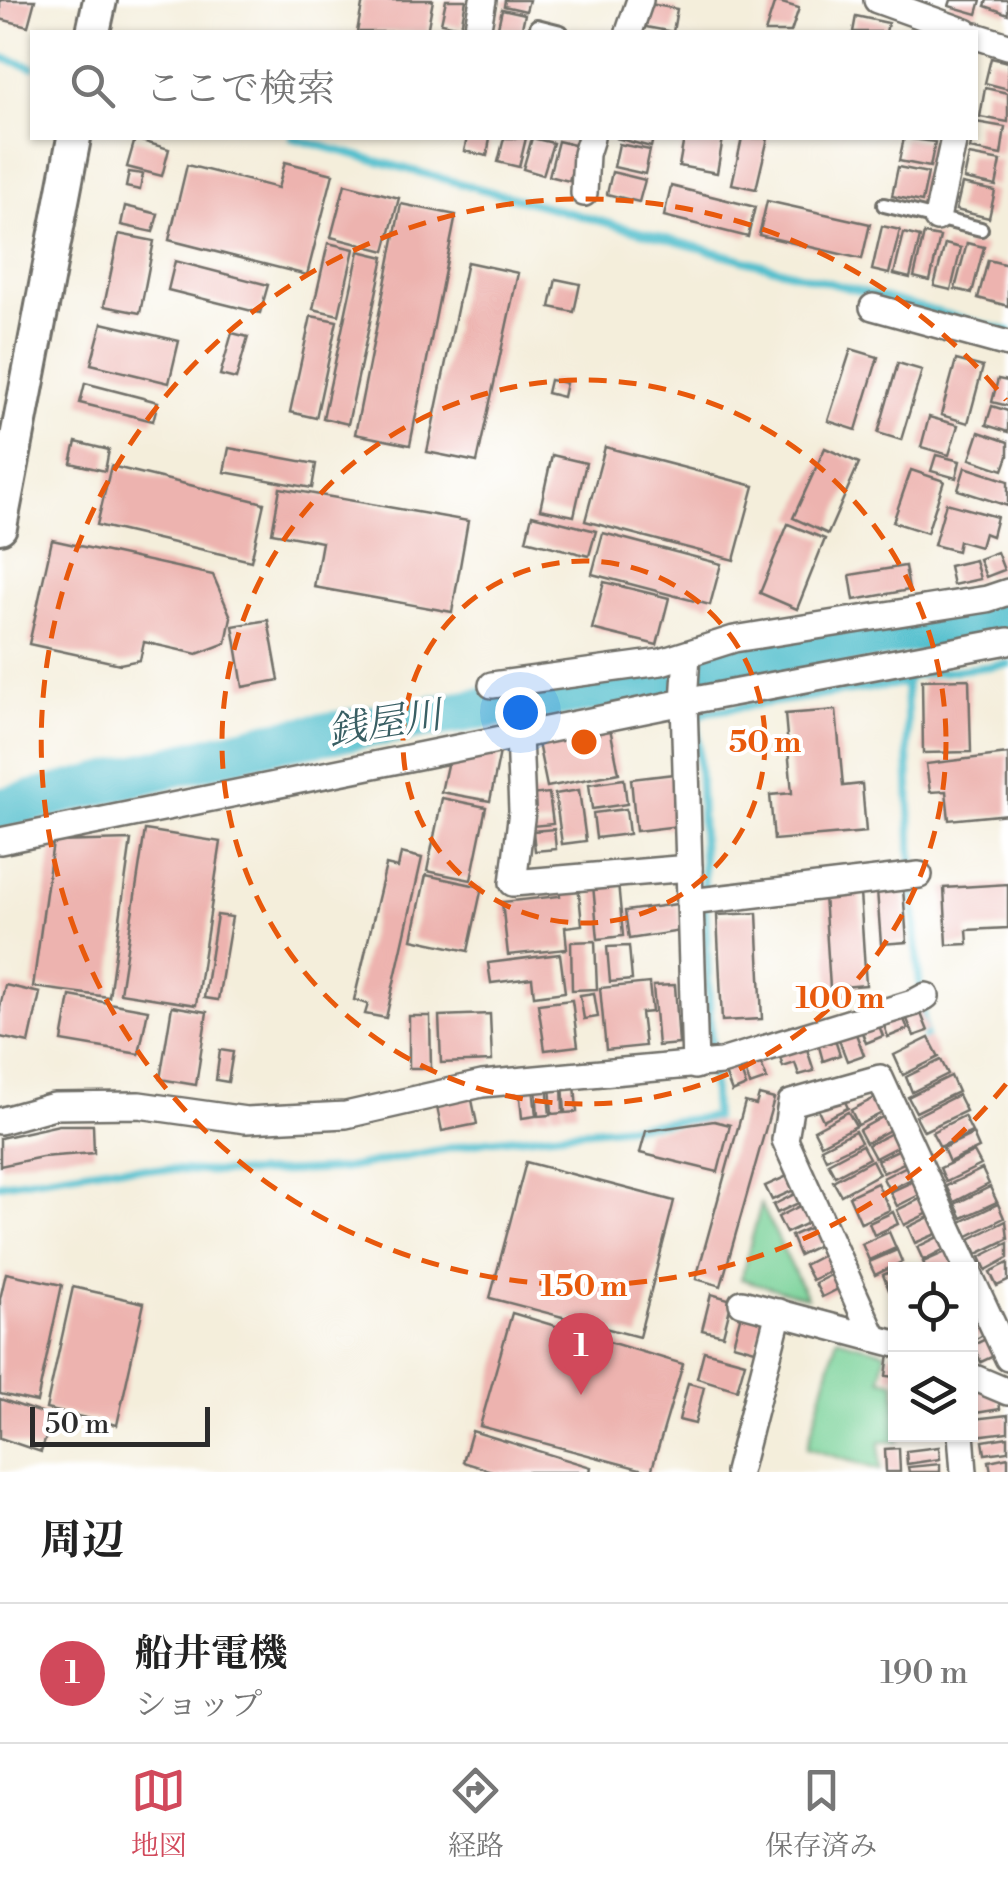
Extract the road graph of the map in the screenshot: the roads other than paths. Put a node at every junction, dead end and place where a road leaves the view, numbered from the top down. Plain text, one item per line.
1 (100, 0) edge
2 (484, 0) edge
3 (640, 0) edge
4 (877, 0) edge
5 (537, 26) dead end
6 (93, 30) edge
7 (477, 30) edge
8 (553, 30) edge
9 (630, 30) edge
10 (960, 30) edge
11 (978, 37) edge
12 (1008, 46) edge
13 (74, 140) edge
14 (590, 140) edge
15 (954, 140) edge
16 (584, 193) dead end
17 (884, 205) dead end
18 (936, 218) junction
19 (980, 229) dead end
20 (873, 307) dead end
21 (1008, 344) edge
22 (5, 468) edge
23 (0, 527) edge
24 (1008, 592) edge
25 (1008, 641) edge
26 (688, 654) junction
27 (492, 685) dead end
28 (684, 702) junction
29 (518, 735) junction
30 (0, 841) edge
31 (689, 868) junction
32 (912, 876) dead end
33 (700, 900) junction
34 (920, 999) dead end
35 (707, 1064) junction
36 (0, 1122) edge
37 (964, 1262) edge
38 (978, 1293) edge
39 (742, 1302) dead end
40 (779, 1312) junction
41 (885, 1341) edge
42 (1008, 1358) edge
43 (978, 1379) edge
44 (1008, 1392) edge
45 (962, 1442) edge
46 (738, 1472) edge
47 (964, 1472) edge

1 - 6 street
2 - 7 street
3 - 9 street
4 - 10 street
5 - 8 lane
11 - 12 street
13 - 22 street
14 - 16 street
15 - 18 street
17 - 18 lane
18 - 19 lane
20 - 21 street
22 - 23 street
24 - 26 street
25 - 28 street
26 - 27 street
26 - 28 street
28 - 29 street
28 - 31 street
29 - 30 street
29 - 31 street
31 - 33 street
32 - 33 street
33 - 35 street
34 - 35 street
35 - 36 street
37 - 41 street
38 - 42 street
39 - 40 street
40 - 41 street
40 - 46 street
43 - 44 street
45 - 47 street

